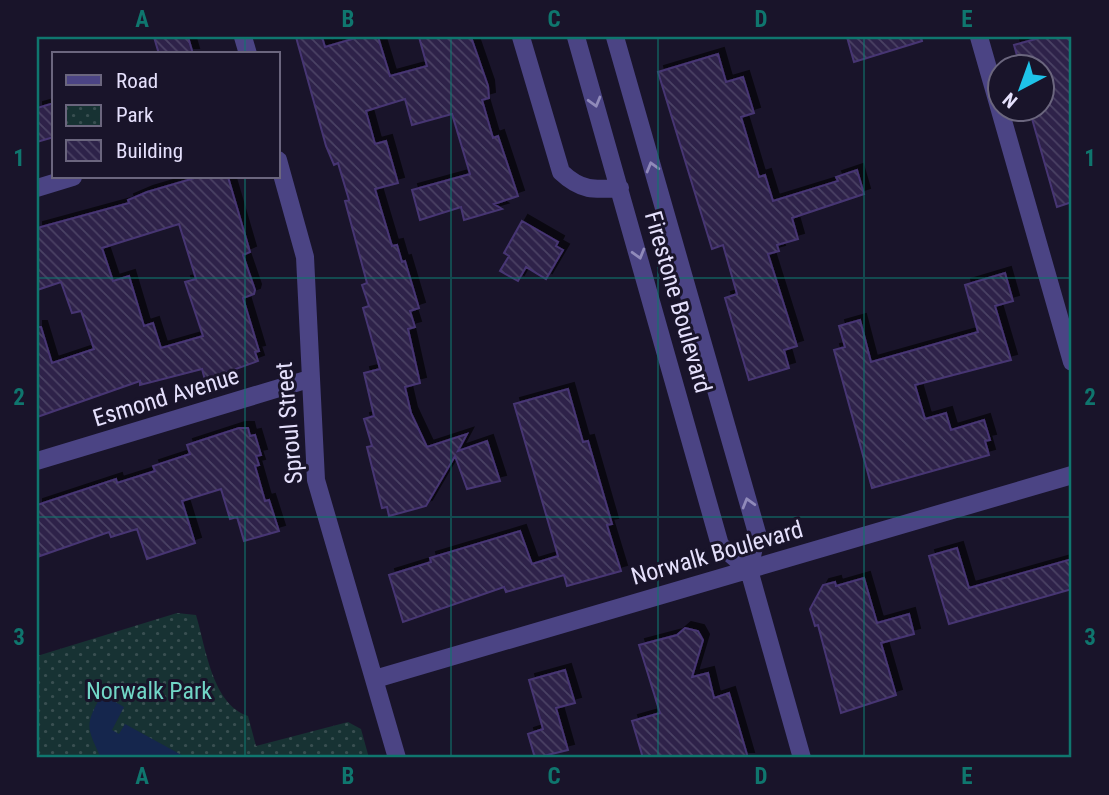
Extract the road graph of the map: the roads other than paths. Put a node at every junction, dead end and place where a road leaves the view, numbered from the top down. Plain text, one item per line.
1 (521, 37) edge
2 (576, 37) edge
3 (615, 37) edge
4 (979, 37) edge
5 (280, 167) edge
6 (70, 178) edge
7 (37, 188) edge
8 (620, 188) junction
9 (1072, 362) edge
10 (309, 379) junction
11 (37, 461) edge
12 (1072, 475) edge
13 (749, 570) junction
14 (375, 679) junction
15 (397, 758) edge
16 (802, 758) edge

1 - 8 street
2 -> 8 street, Firestone Boulevard
13 -> 3 street, Firestone Boulevard
4 - 9 street
5 - 10 street, Sproul Street
6 - 7 street
8 -> 13 street, Firestone Boulevard
10 - 11 street, Esmond Avenue
10 - 14 street, Sproul Street
12 - 13 street, Norwalk Boulevard
13 - 14 street, Norwalk Boulevard
13 - 16 street, Firestone Boulevard
14 - 15 street, Sproul Street

